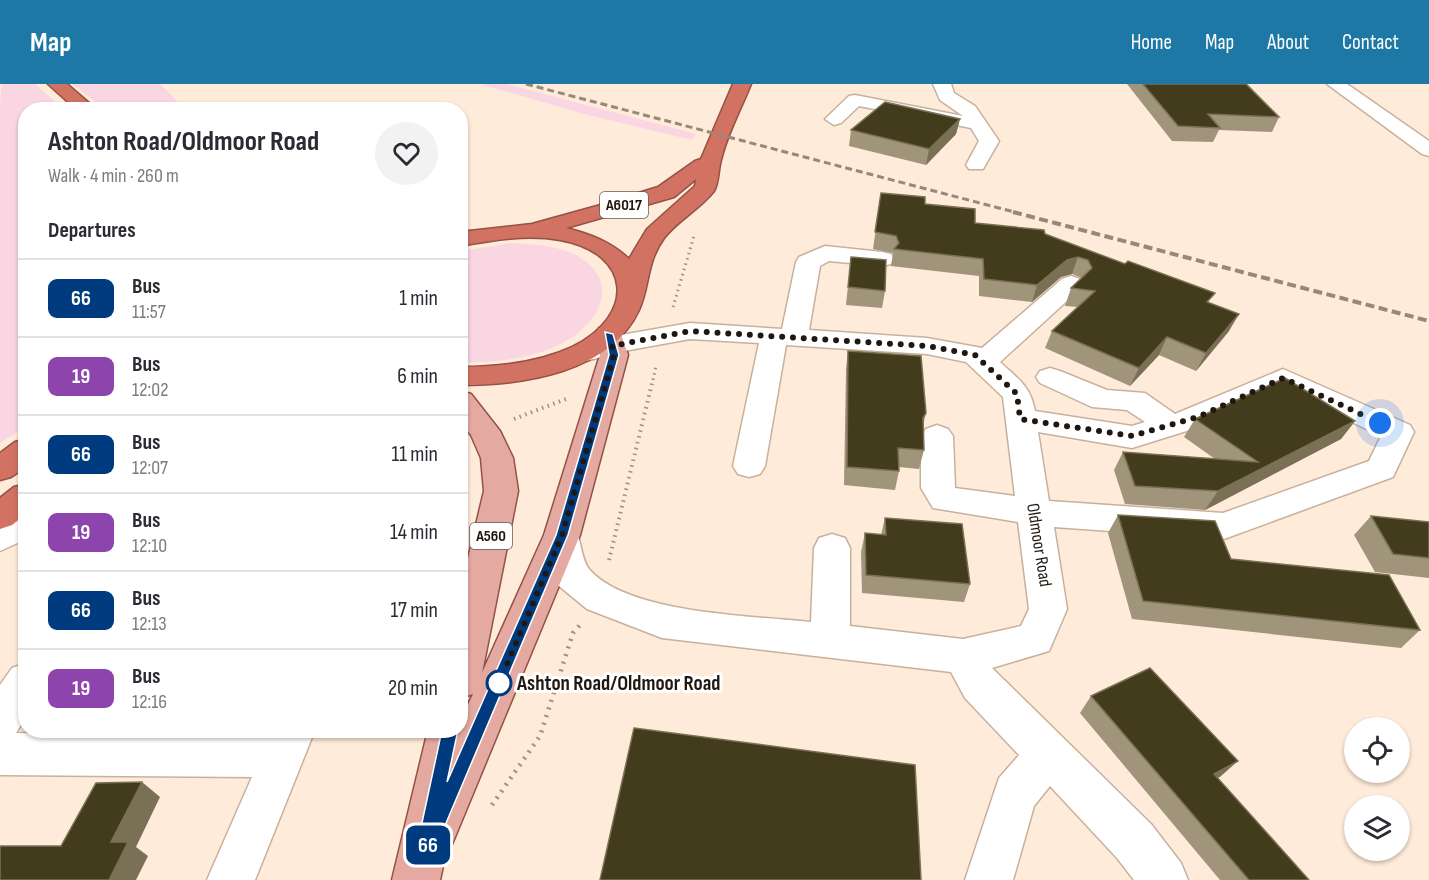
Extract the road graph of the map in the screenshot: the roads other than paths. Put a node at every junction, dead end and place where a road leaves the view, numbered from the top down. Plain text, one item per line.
1 (57, 84) edge
2 (742, 84) edge
3 (1336, 84) edge
4 (944, 90) edge
5 (78, 102) edge
6 (834, 119) dead end
7 (978, 124) junction
8 (1392, 124) junction
9 (1429, 129) edge
10 (1429, 150) edge
11 (711, 159) junction
12 (976, 165) dead end
13 (527, 231) junction
14 (468, 237) edge
15 (882, 259) edge
16 (1071, 284) edge
17 (632, 286) junction
18 (784, 336) junction
19 (610, 340) junction
20 (837, 340) junction
21 (571, 357) joint
22 (983, 363) junction
23 (893, 366) edge
24 (468, 376) edge
25 (1050, 377) dead end
26 (468, 410) edge
27 (1020, 419) junction
28 (1170, 425) junction
29 (937, 436) dead end
30 (18, 456) edge
31 (749, 466) dead end
32 (0, 469) edge
33 (18, 502) edge
34 (1034, 513) junction
35 (0, 516) edge
36 (18, 527) edge
37 (562, 535) junction
38 (0, 537) edge
39 (832, 548) dead end
40 (830, 641) junction
41 (468, 643) edge
42 (963, 656) junction
43 (18, 693) edge
44 (0, 720) edge
45 (448, 738) edge
46 (290, 743) edge
47 (0, 754) edge
48 (1047, 755) junction
49 (420, 867) edge
50 (231, 880) edge
51 (989, 880) edge
52 (1164, 880) edge

1 - 5 highway
2 - 11 highway, A6017
3 - 8 lane
4 - 7 lane
6 - 7 lane
7 - 12 lane
8 - 9 lane
8 - 10 lane
11 - 13 highway, A6017
11 - 17 highway, A6017
13 - 14 highway
13 - 17 highway
15 - 18 lane
16 - 22 lane
17 - 19 highway
18 - 19 lane, Oldmoor Road
18 - 20 lane, Oldmoor Road
18 - 31 lane
19 - 21 lane, Oldmoor Road
19 - 37 main road
20 - 22 lane, Oldmoor Road
20 - 23 lane
21 - 24 highway
22 - 27 lane, Oldmoor Road
25 - 28 lane
26 - 41 main road, A560
27 - 28 lane
27 - 34 lane, Oldmoor Road
28 - 34 lane
29 - 34 lane
30 - 32 highway
33 - 35 highway
34 - 42 lane, Oldmoor Road
36 - 38 lane
37 - 40 lane, Oldmoor Road
37 - 49 main road
39 - 40 lane
40 - 42 lane, Oldmoor Road
42 - 48 lane
43 - 44 lane
45 - 49 main road
46 - 47 lane
46 - 50 lane
48 - 51 lane
48 - 52 lane

